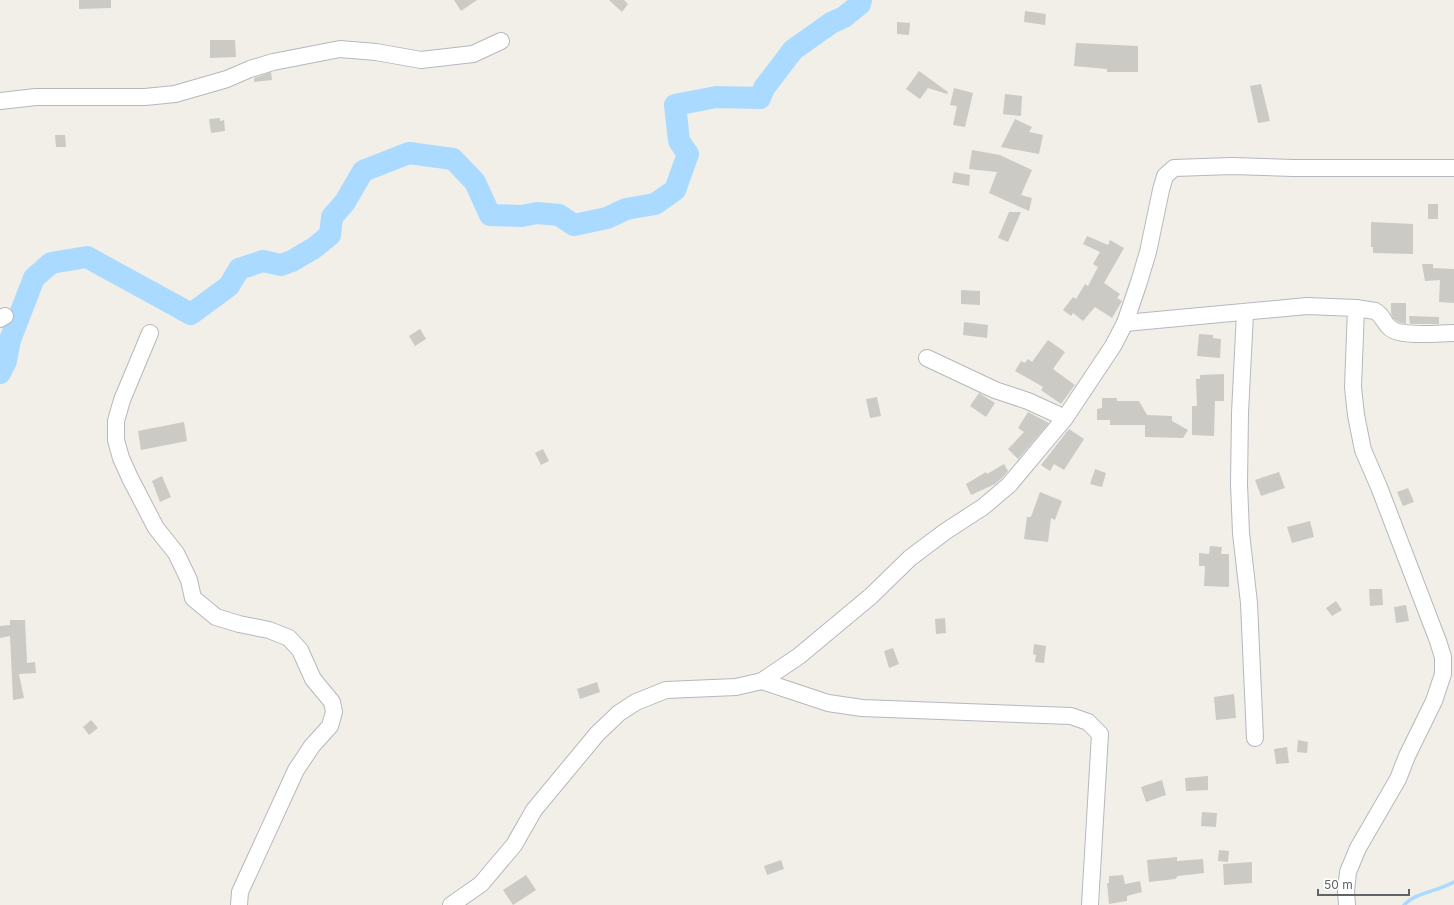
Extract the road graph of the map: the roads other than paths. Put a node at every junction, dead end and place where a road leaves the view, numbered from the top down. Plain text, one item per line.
1 (502, 41) dead end
2 (0, 101) edge
3 (1454, 168) edge
4 (1356, 308) junction
5 (1245, 313) junction
6 (1125, 323) junction
7 (150, 333) dead end
8 (1454, 333) edge
9 (927, 358) dead end
10 (1065, 418) junction
11 (762, 681) junction
12 (1255, 738) dead end
13 (239, 905) edge
14 (451, 905) edge
15 (1090, 905) edge
16 (1347, 905) edge

1 - 2 street
3 - 6 street
4 - 5 street
4 - 8 street
4 - 16 street
5 - 6 street
5 - 12 street
6 - 10 street
7 - 13 street
9 - 10 street
10 - 11 street
11 - 14 street
11 - 15 street

